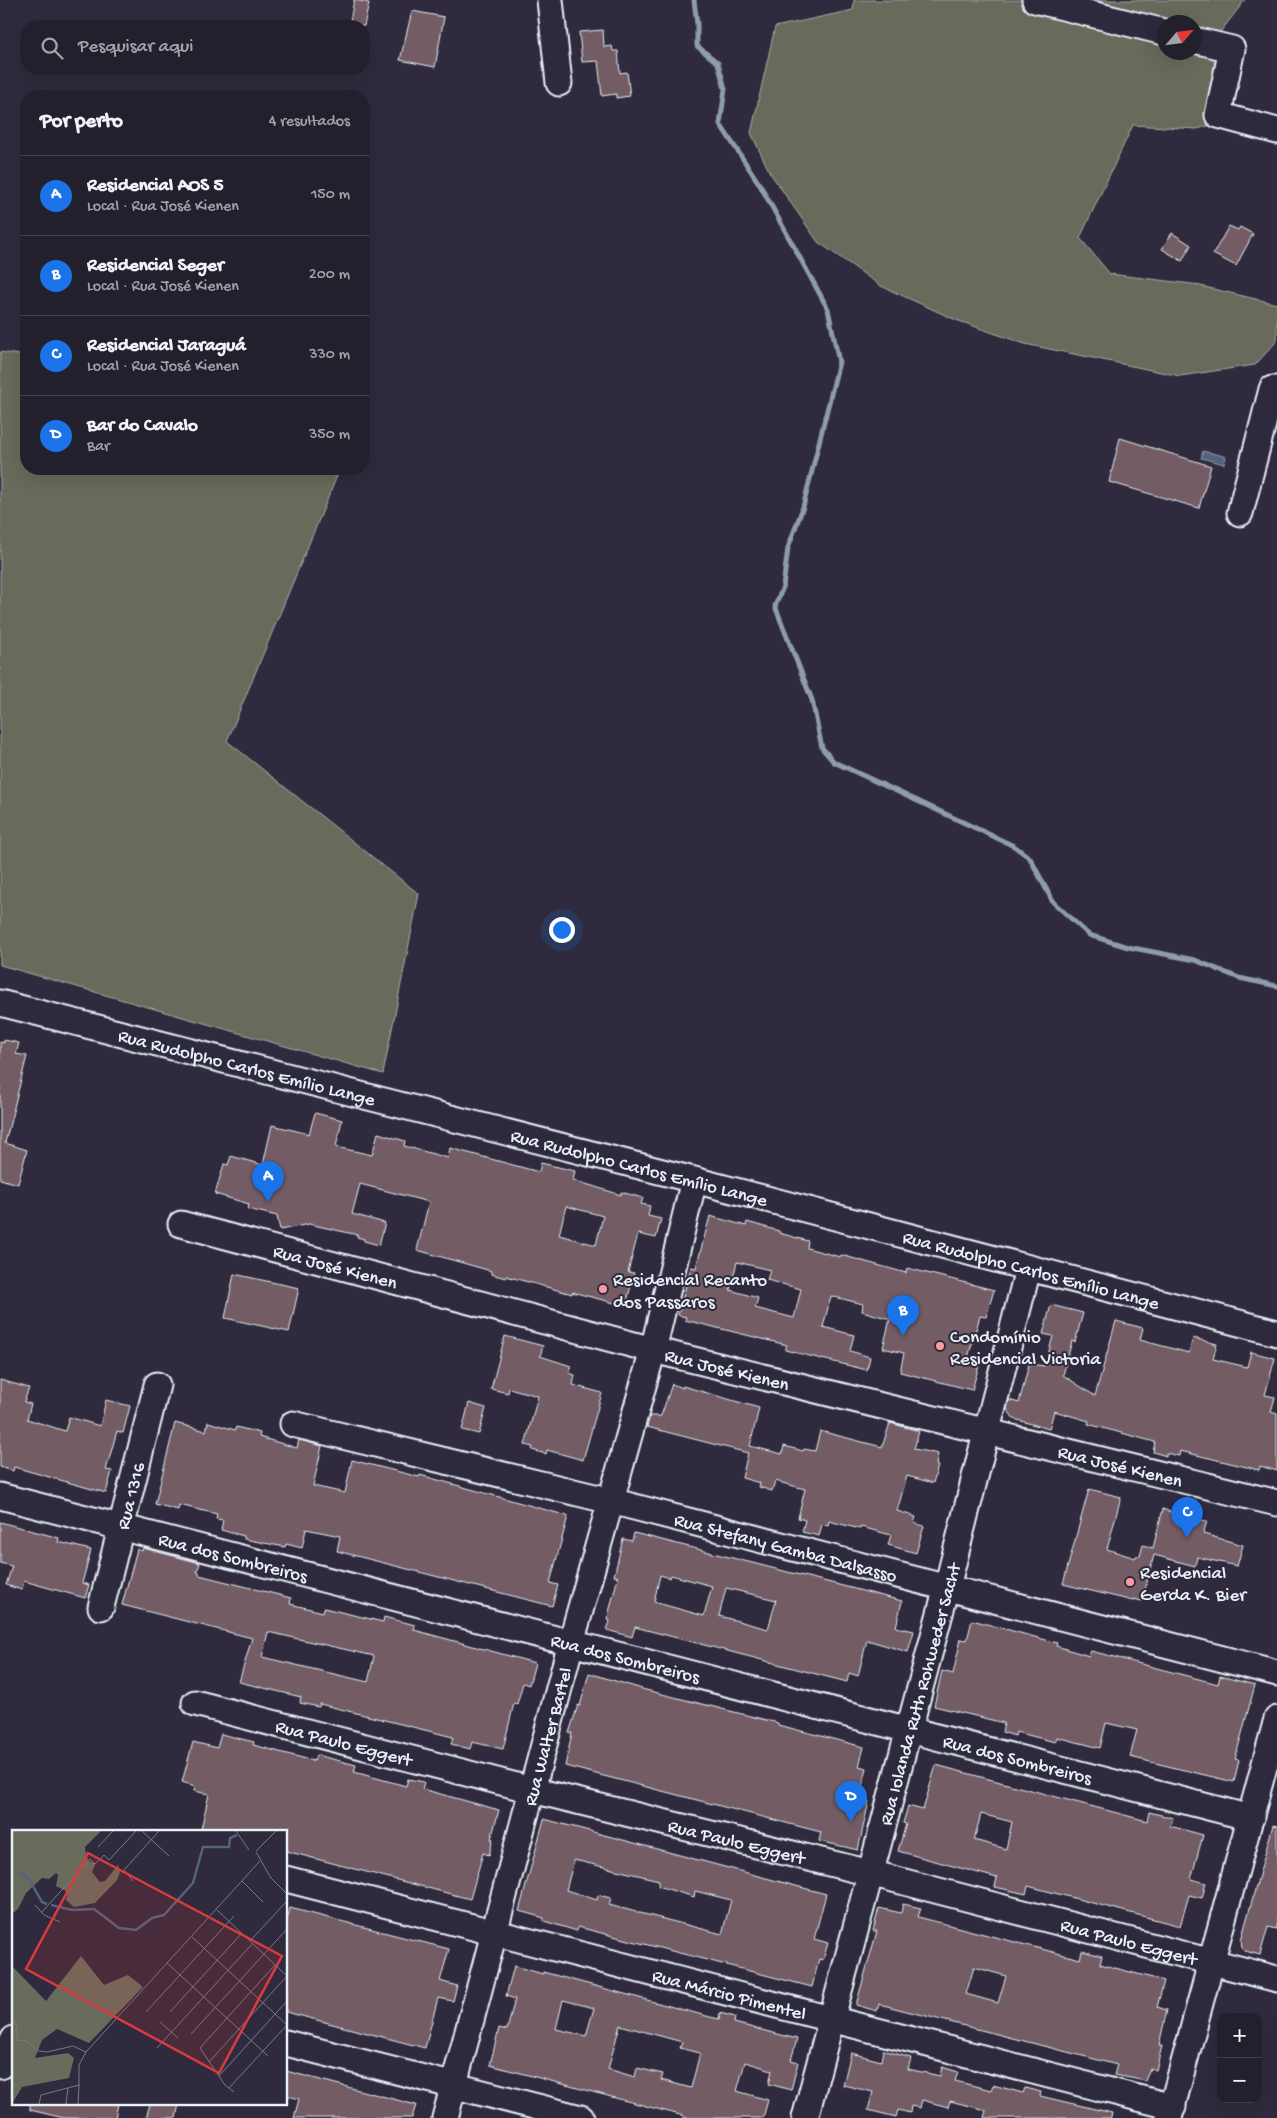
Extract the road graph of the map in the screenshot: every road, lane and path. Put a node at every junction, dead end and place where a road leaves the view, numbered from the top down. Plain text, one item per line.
1 (550, 0) edge
2 (1035, 0) edge
3 (1157, 30) edge
4 (1202, 42) edge
5 (559, 83) dead end
6 (1277, 131) edge
7 (1274, 389) edge
8 (1240, 513) dead end
9 (0, 1003) edge
10 (694, 1180) junction
11 (181, 1224) dead end
12 (1028, 1269) junction
13 (1277, 1333) edge
14 (653, 1350) junction
15 (157, 1385) dead end
16 (293, 1424) dead end
17 (986, 1433) junction
18 (0, 1496) edge
19 (611, 1501) junction
20 (1277, 1504) edge
21 (121, 1526) junction
22 (947, 1587) junction
23 (101, 1607) dead end
24 (572, 1643) junction
25 (1277, 1673) edge
26 (195, 1703) dead end
27 (1277, 1719) edge
28 (908, 1729) junction
29 (1269, 1786) edge
30 (532, 1790) junction
31 (1251, 1818) junction
32 (870, 1873) junction
33 (288, 1880) edge
34 (494, 1932) junction
35 (1212, 1962) junction
36 (1277, 1979) edge
37 (831, 2019) junction
38 (12, 2043) edge
39 (288, 2044) edge
40 (0, 2066) edge
41 (454, 2085) junction
42 (1171, 2112) edge
43 (446, 2118) edge
44 (581, 2118) edge
45 (805, 2118) edge

1 - 5 street
2 - 3 street
4 - 6 street
7 - 8 street
9 - 10 street, Rua Rudolpho Carlos Emílio Lange
10 - 12 street, Rua Rudolpho Carlos Emílio Lange
10 - 14 street, Rua Walter Bartel
11 - 14 street, Rua José Kienen
12 - 13 street, Rua Rudolpho Carlos Emílio Lange
12 - 17 street, Rua Iolanda Ruth Rohweder Sacht
14 - 17 street, Rua José Kienen
14 - 19 street, Rua Walter Bartel
15 - 21 street, Rua 1316
16 - 19 street, Rua Stefany Gamba Dalsasso
17 - 20 street, Rua José Kienen
17 - 22 street, Rua Iolanda Ruth Rohweder Sacht
18 - 21 street, Rua dos Sombreiros
19 - 22 street, Rua Stefany Gamba Dalsasso
19 - 24 street, Rua Walter Bartel
21 - 23 street, Rua 1316
21 - 24 street, Rua dos Sombreiros
22 - 25 street, Rua Stefany Gamba Dalsasso
22 - 28 street, Rua Iolanda Ruth Rohweder Sacht
24 - 28 street, Rua dos Sombreiros
24 - 30 street, Rua Walter Bartel
26 - 30 street, Rua Paulo Eggert
27 - 29 street
28 - 31 street, Rua dos Sombreiros
28 - 32 street, Rua Iolanda Ruth Rohweder Sacht
29 - 31 street
30 - 32 street, Rua Paulo Eggert
30 - 34 street, Rua Walter Bartel
31 - 35 street
32 - 35 street, Rua Paulo Eggert
32 - 37 street, Rua Iolanda Ruth Rohweder Sacht
33 - 34 street, Rua Márcio Pimentel
34 - 37 street, Rua Márcio Pimentel
34 - 41 street, Rua Walter Bartel
35 - 36 street, Rua Paulo Eggert
35 - 42 street
37 - 42 street, Rua Márcio Pimentel
37 - 45 street, Rua Iolanda Ruth Rohweder Sacht
38 - 40 street
39 - 41 street
41 - 43 street, Rua Walter Bartel
41 - 44 street

